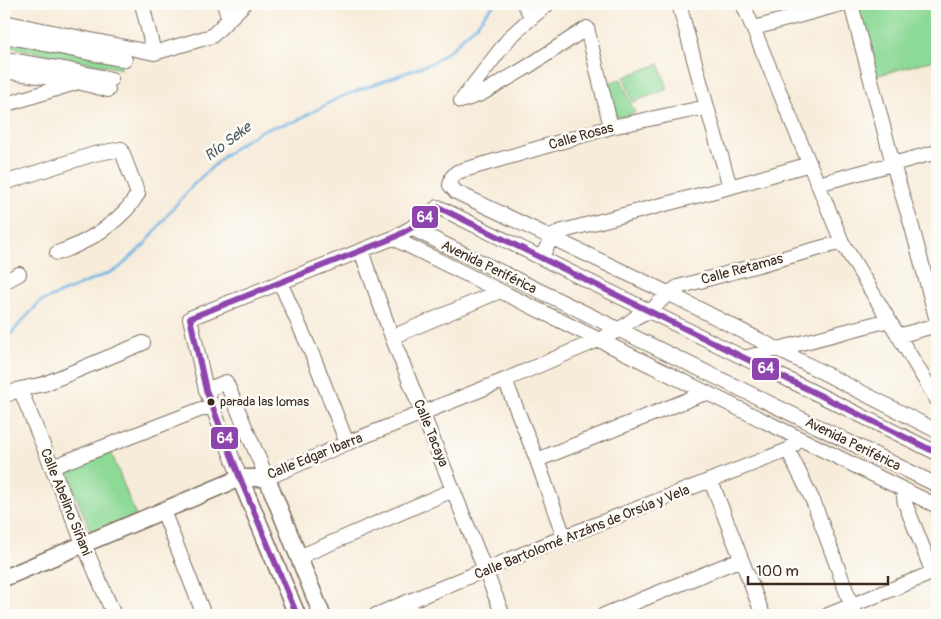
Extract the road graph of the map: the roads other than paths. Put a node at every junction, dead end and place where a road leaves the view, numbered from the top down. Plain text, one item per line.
1 (142, 4) edge
2 (224, 4) edge
3 (244, 4) edge
4 (524, 4) edge
5 (548, 4) edge
6 (679, 4) edge
7 (743, 4) edge
8 (841, 4) edge
9 (851, 4) edge
10 (532, 17) junction
11 (229, 19) junction
12 (4, 22) edge
13 (754, 28) junction
14 (4, 36) edge
15 (154, 53) junction
16 (4, 59) edge
17 (125, 60) dead end
18 (4, 71) edge
19 (78, 82) junction
20 (4, 105) edge
21 (707, 107) junction
22 (611, 127) junction
23 (937, 152) edge
24 (810, 164) junction
25 (893, 164) junction
26 (4, 183) edge
27 (818, 184) junction
28 (730, 187) junction
29 (410, 228) junction
30 (552, 237) junction
31 (393, 238) junction
32 (842, 242) junction
33 (361, 251) junction
34 (57, 253) dead end
35 (541, 258) junction
36 (19, 274) dead end
37 (4, 282) edge
38 (280, 282) junction
39 (500, 291) junction
40 (668, 293) junction
41 (651, 312) junction
42 (889, 320) junction
43 (937, 323) edge
44 (619, 330) junction
45 (392, 336) junction
46 (898, 336) junction
47 (598, 340) junction
48 (143, 343) dead end
49 (777, 349) junction
50 (744, 358) junction
51 (505, 380) junction
52 (20, 389) junction
53 (206, 390) junction
54 (705, 393) junction
55 (4, 396) edge
56 (937, 400) edge
57 (212, 405) junction
58 (423, 413) junction
59 (937, 430) edge
60 (801, 438) junction
61 (347, 443) junction
62 (788, 450) junction
63 (937, 453) edge
64 (537, 460) junction
65 (52, 467) junction
66 (240, 478) junction
67 (267, 478) junction
68 (711, 481) junction
69 (937, 485) edge
70 (453, 490) junction
71 (907, 491) junction
72 (937, 506) edge
73 (163, 511) junction
74 (564, 537) junction
75 (84, 545) junction
76 (299, 557) junction
77 (741, 559) junction
78 (485, 570) junction
79 (935, 572) edge
80 (4, 576) edge
81 (411, 609) edge
82 (853, 610) edge
83 (114, 615) edge
84 (204, 615) edge
85 (297, 615) edge
86 (322, 615) edge
87 (376, 615) edge
88 (503, 615) edge
89 (604, 615) edge
90 (763, 615) edge
91 (828, 615) edge

1 - 15 street
2 - 11 street
3 - 11 street
4 - 10 street
5 - 10 street
6 - 21 street
7 - 13 street
8 - 13 street
9 - 25 street
10 - 22 street
11 - 15 street
12 - 15 street
13 - 24 street
14 - 17 street
16 - 19 street
18 - 19 street
19 - 20 street
21 - 22 street, Calle Rosas
21 - 28 street
22 - 30 street, Calle Rosas
23 - 25 street
24 - 27 street
24 - 28 street
25 - 27 street
25 - 43 street
26 - 34 street
27 - 32 street
28 - 30 street
29 - 31 street
29 - 35 street, Avenida Periférica
29 - 44 street, Avenida Periférica
30 - 35 street
30 - 40 street
31 - 33 street
31 - 39 street
32 - 40 street, Calle Retamas
32 - 42 street
33 - 38 street
33 - 45 street, Calle Tacaya
35 - 41 street, Avenida Periférica
36 - 37 street
38 - 53 street
38 - 61 street
39 - 45 street
39 - 47 street
40 - 41 street, Calle Retamas
40 - 49 street
41 - 44 street, Calle Edgar Ibarra
41 - 50 street, Avenida Periférica
42 - 46 street
42 - 49 street
43 - 46 street
44 - 47 street, Calle Edgar Ibarra
44 - 69 street, Avenida Periférica
45 - 58 street, Calle Tacaya
46 - 56 street
47 - 51 street, Calle Edgar Ibarra
47 - 54 street
48 - 52 street
49 - 50 street
49 - 59 street
50 - 63 street, Avenida Periférica
51 - 58 street, Calle Edgar Ibarra
51 - 64 street
52 - 55 street
52 - 65 street, Calle Abelino Siñani
53 - 57 street
53 - 67 street
54 - 60 street
54 - 64 street
57 - 65 street
57 - 66 street
58 - 61 street, Calle Edgar Ibarra
58 - 70 street, Calle Tacaya
60 - 62 street
60 - 71 street
61 - 67 street, Calle Edgar Ibarra
62 - 68 street, Calle Bartolomé Arzáns de Orsúa y Vela
62 - 82 street
64 - 74 street
65 - 75 street, Calle Abelino Siñani
66 - 67 main road, Calle Edgar Ibarra
66 - 73 main road, Calle Edgar Ibarra
66 - 85 main road
67 - 76 main road
68 - 74 street, Calle Bartolomé Arzáns de Orsúa y Vela
68 - 77 street
70 - 76 street
70 - 78 street, Calle Tacaya
71 - 72 street
71 - 79 street
73 - 75 main road, Calle Edgar Ibarra
73 - 84 street
74 - 78 street, Calle Bartolomé Arzáns de Orsúa y Vela
75 - 80 main road, Calle Edgar Ibarra
75 - 83 street, Calle Abelino Siñani
76 - 86 main road
77 - 89 street
77 - 90 street
78 - 81 street, Calle Bartolomé Arzáns de Orsúa y Vela
78 - 88 street, Calle Tacaya
79 - 82 street
81 - 87 street, Calle Bartolomé Arzáns de Orsúa y Vela
82 - 91 street

